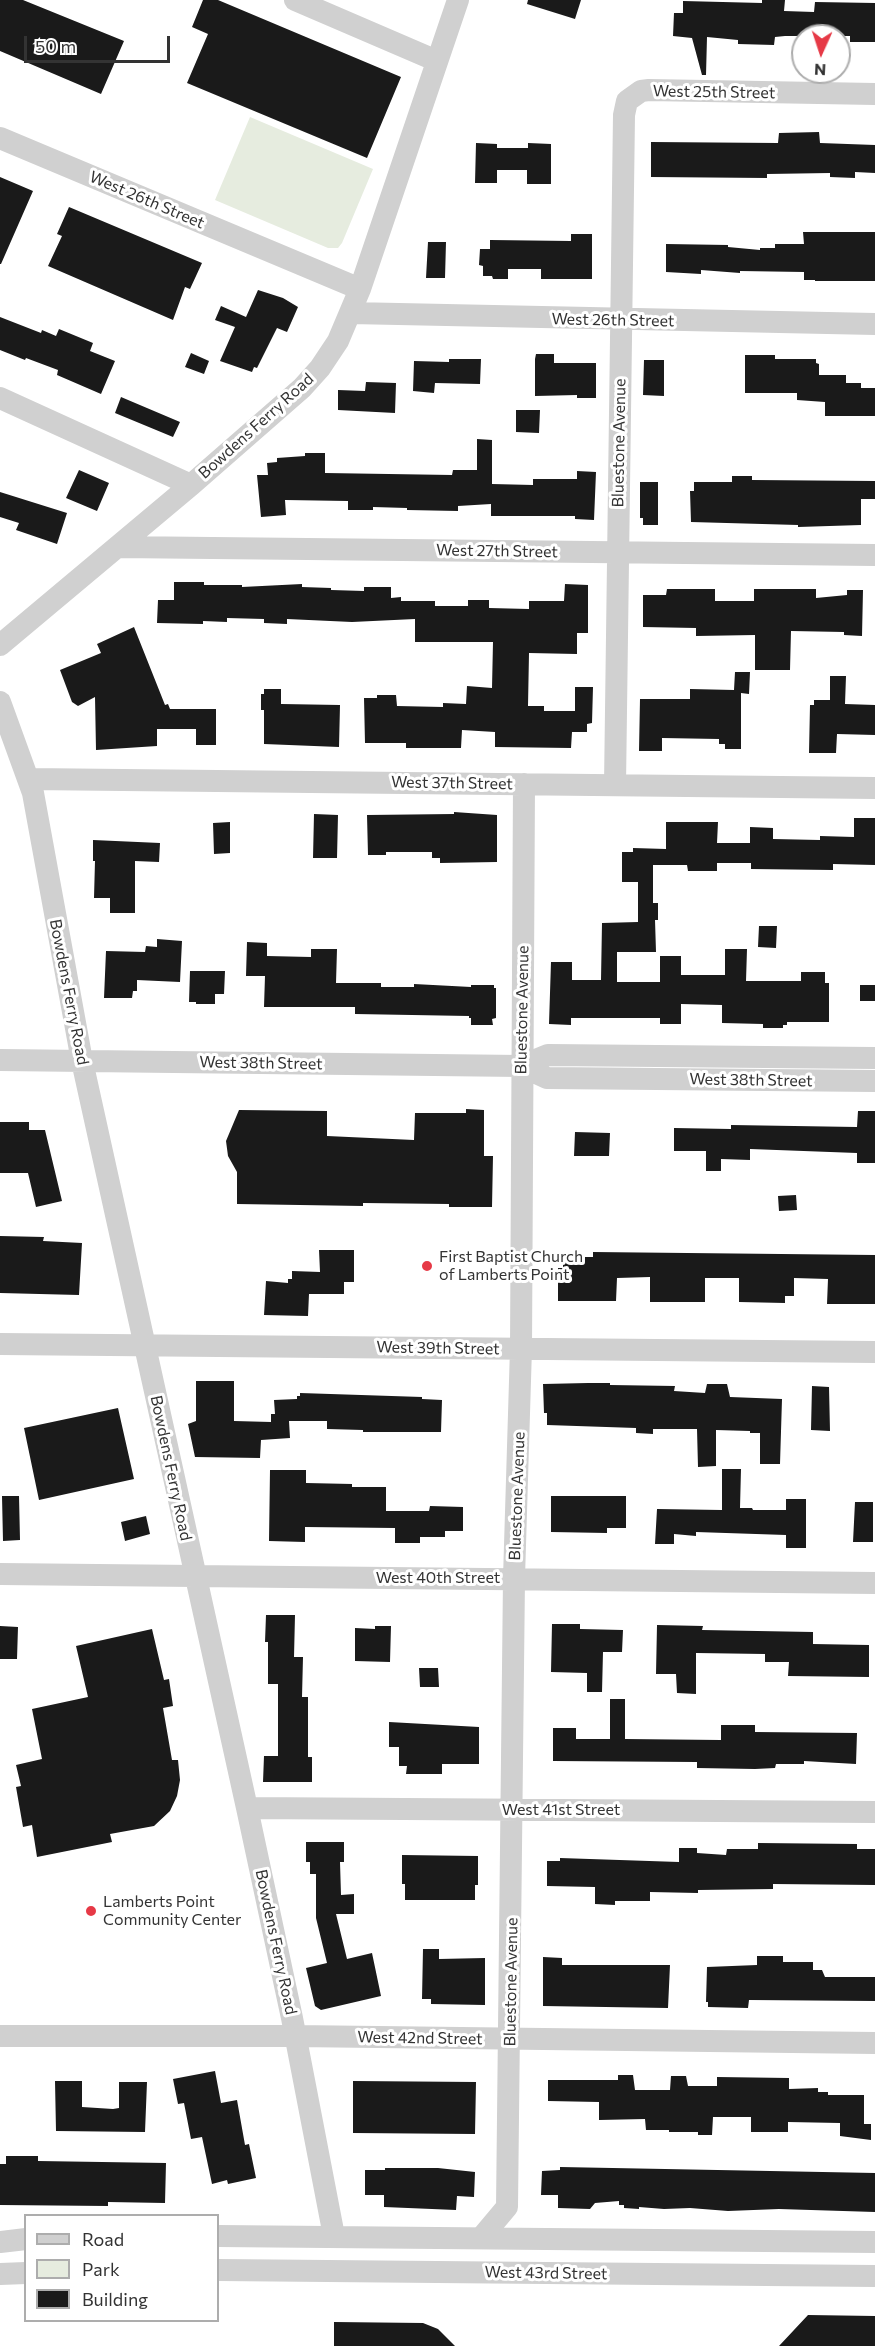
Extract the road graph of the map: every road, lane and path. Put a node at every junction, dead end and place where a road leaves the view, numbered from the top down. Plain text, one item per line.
1 (295, 0) edge
2 (458, 0) edge
3 (437, 61) junction
4 (875, 94) edge
5 (627, 101) joint
6 (0, 138) edge
7 (360, 289) junction
8 (351, 313) junction
9 (621, 320) junction
10 (875, 324) edge
11 (0, 398) edge
12 (191, 485) junction
13 (118, 546) junction
14 (618, 553) junction
15 (875, 555) edge
16 (0, 645) edge
17 (0, 702) edge
18 (29, 779) junction
19 (524, 784) junction
20 (615, 785) junction
21 (875, 788) edge
22 (875, 1058) edge
23 (0, 1060) edge
24 (82, 1061) junction
25 (521, 1066) junction
26 (875, 1081) edge
27 (0, 1344) edge
28 (145, 1345) junction
29 (520, 1348) junction
30 (875, 1352) edge
31 (0, 1574) edge
32 (195, 1576) junction
33 (514, 1578) junction
34 (875, 1583) edge
35 (248, 1808) junction
36 (513, 1809) junction
37 (875, 1812) edge
38 (0, 2036) edge
39 (295, 2036) junction
40 (510, 2039) junction
41 (875, 2043) edge
42 (507, 2207) junction
43 (219, 2236) edge
44 (334, 2236) junction
45 (482, 2238) junction
46 (24, 2239) edge
47 (547, 2239) junction
48 (0, 2242) edge
49 (875, 2242) edge
50 (219, 2270) edge
51 (24, 2273) edge
52 (0, 2274) edge
53 (875, 2276) edge

1 - 3 street
2 - 3 street, Bowdens Ferry Road
3 - 7 street, Bowdens Ferry Road
4 - 5 street, West 25th Street
5 - 9 street, Bluestone Avenue
6 - 7 street, West 26th Street
7 - 8 street, Bowdens Ferry Road
8 - 9 street, West 26th Street
8 - 12 street, Bowdens Ferry Road
9 - 10 street, West 26th Street
9 - 14 street, Bluestone Avenue
11 - 12 street
12 - 13 street, Bowdens Ferry Road
13 - 14 street, West 27th Street
13 - 16 street, Bowdens Ferry Road
14 - 15 street, West 27th Street
14 - 20 street, Bluestone Avenue
17 - 18 street, Bowdens Ferry Road
18 - 19 street, West 37th Street
18 - 24 street, Bowdens Ferry Road
19 - 20 street, West 37th Street
19 - 25 street, Bluestone Avenue
20 - 21 street, West 37th Street
22 - 25 street, West 38th Street
23 - 24 street, West 38th Street
24 - 25 street, West 38th Street
24 - 28 street, Bowdens Ferry Road
25 - 26 street, West 38th Street
25 - 29 street, Bluestone Avenue
27 - 28 street, West 39th Street
28 - 29 street, West 39th Street
28 - 32 street, Bowdens Ferry Road
29 - 30 street, West 39th Street
29 - 33 street, Bluestone Avenue
31 - 32 street, West 40th Street
32 - 33 street, West 40th Street
32 - 35 street, Bowdens Ferry Road
33 - 34 street, West 40th Street
33 - 36 street, Bluestone Avenue
35 - 36 street, West 41st Street
35 - 39 street, Bowdens Ferry Road
36 - 37 street, West 41st Street
36 - 40 street, Bluestone Avenue
38 - 39 street, West 42nd Street
39 - 40 street, West 42nd Street
39 - 44 street, Bowdens Ferry Road
40 - 41 street, West 42nd Street
40 - 42 street, Bluestone Avenue
42 - 45 street
42 - 47 street
43 - 44 street, West 43rd Street
44 - 45 street, West 43rd Street
45 - 47 street, West 43rd Street
46 - 48 street
47 - 49 street, West 43rd Street
50 - 53 street, West 43rd Street
51 - 52 street

